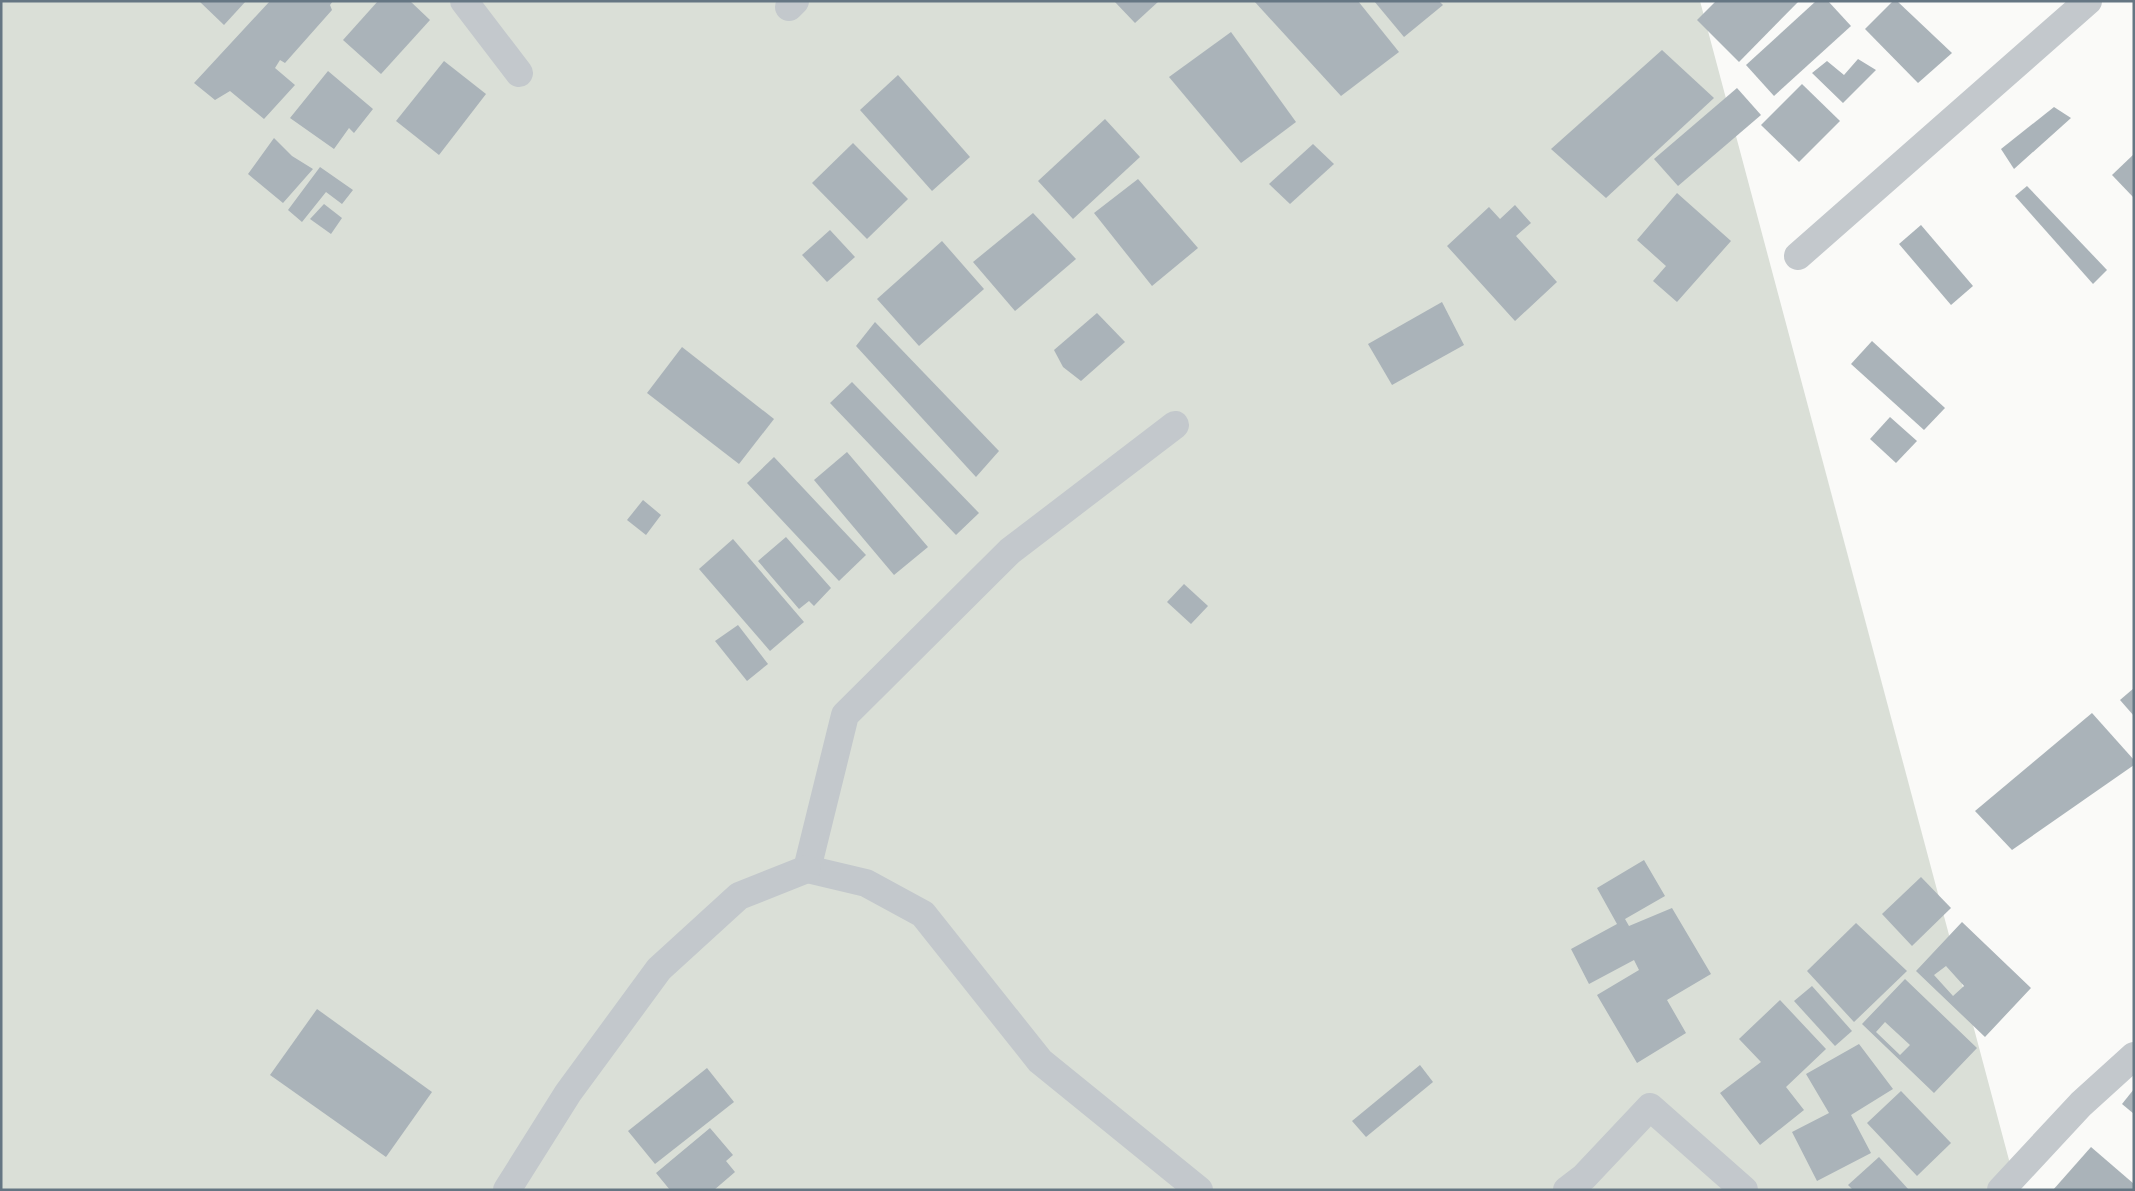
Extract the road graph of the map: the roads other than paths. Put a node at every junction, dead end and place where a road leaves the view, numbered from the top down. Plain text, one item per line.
1 (464, 1) edge
2 (2088, 1) edge
3 (519, 73) dead end
4 (1798, 256) dead end
5 (1175, 425) dead end
6 (807, 869) junction
7 (2134, 1056) edge
8 (507, 1190) edge
9 (1199, 1190) edge
10 (1567, 1190) edge
11 (1744, 1190) edge
12 (2001, 1190) edge

1 - 3 street
2 - 4 street
5 - 6 street
6 - 8 street
6 - 9 street
7 - 12 street
10 - 11 street

